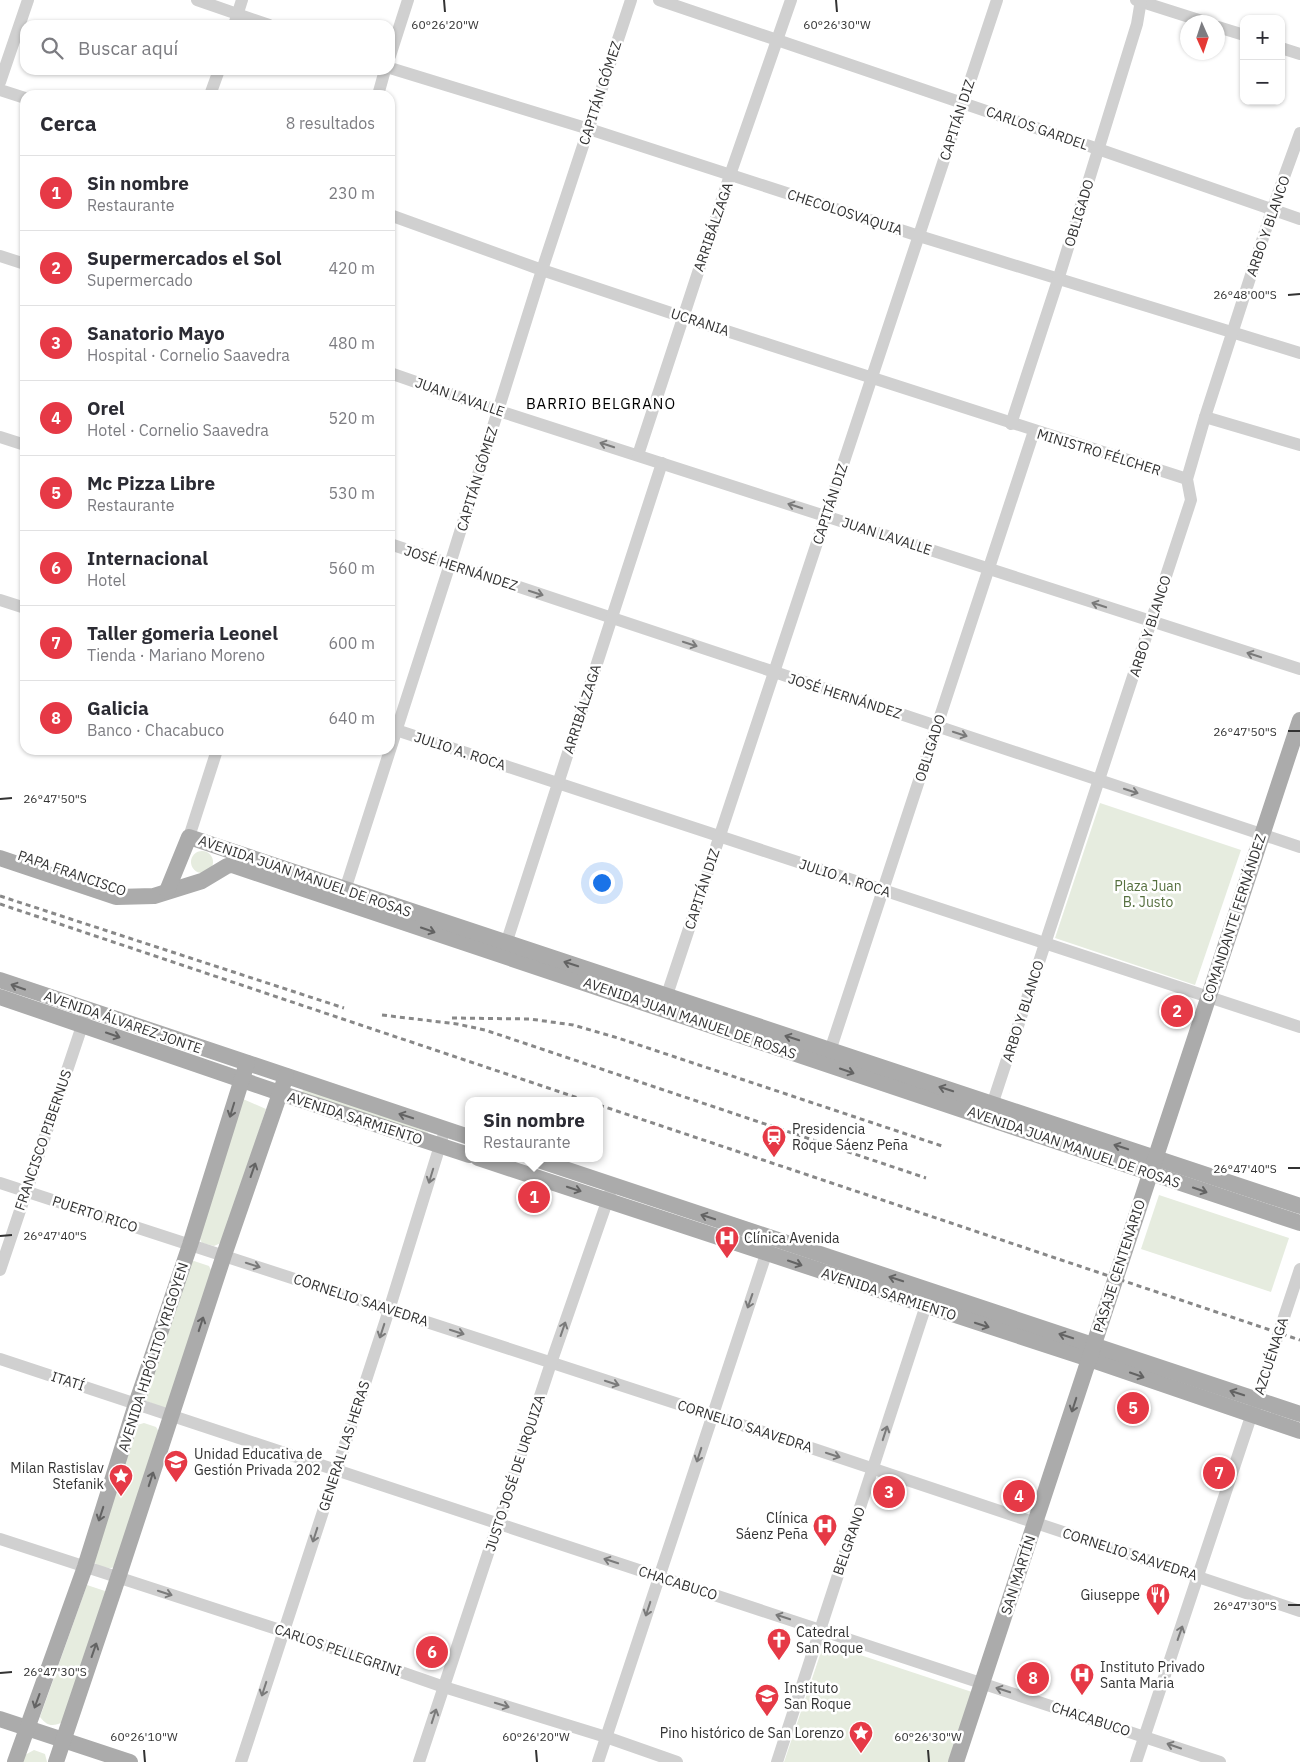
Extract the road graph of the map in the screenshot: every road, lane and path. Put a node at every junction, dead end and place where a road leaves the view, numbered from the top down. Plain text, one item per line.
1 (28, 0) edge
2 (197, 0) edge
3 (242, 0) edge
4 (408, 0) edge
5 (631, 0) edge
6 (659, 0) edge
7 (791, 0) edge
8 (997, 0) edge
9 (1139, 0) edge
10 (1184, 15) edge
11 (236, 19) edge
12 (21, 20) edge
13 (20, 23) edge
14 (1225, 29) edge
15 (1240, 34) edge
16 (395, 40) edge
17 (777, 40) junction
18 (1285, 49) edge
19 (1300, 54) edge
20 (395, 70) edge
21 (217, 75) edge
22 (384, 75) edge
23 (0, 82) edge
24 (0, 90) edge
25 (212, 90) edge
26 (380, 90) edge
27 (20, 96) edge
28 (963, 103) junction
29 (589, 129) junction
30 (1300, 133) edge
31 (1098, 149) junction
32 (730, 175) junction
33 (1272, 210) junction
34 (395, 218) edge
35 (1300, 219) edge
36 (919, 236) junction
37 (0, 256) edge
38 (20, 262) edge
39 (542, 270) junction
40 (1058, 280) junction
41 (683, 317) junction
42 (1233, 332) junction
43 (1300, 354) edge
44 (395, 375) edge
45 (872, 378) junction
46 (499, 410) junction
47 (1205, 417) junction
48 (1011, 424) junction
49 (1034, 431) junction
50 (0, 437) edge
51 (20, 444) edge
52 (1300, 445) edge
53 (638, 455) junction
54 (662, 463) junction
55 (1187, 479) junction
56 (826, 516) junction
57 (395, 546) edge
58 (450, 564) junction
59 (988, 569) junction
60 (0, 600) edge
61 (20, 606) edge
62 (612, 618) junction
63 (1151, 622) junction
64 (1300, 669) edge
65 (774, 672) junction
66 (1300, 720) edge
67 (395, 726) edge
68 (937, 726) junction
69 (395, 729) edge
70 (215, 755) edge
71 (386, 755) edge
72 (1099, 780) junction
73 (558, 783) junction
74 (1262, 834) junction
75 (719, 836) junction
76 (189, 837) junction
77 (1300, 847) edge
78 (0, 848) edge
79 (223, 848) junction
80 (0, 858) edge
81 (178, 865) junction
82 (227, 866) junction
83 (202, 880) junction
84 (883, 890) junction
85 (167, 891) junction
86 (344, 895) junction
87 (143, 898) junction
88 (1045, 943) junction
89 (504, 949) junction
90 (0, 980) edge
91 (0, 997) edge
92 (1208, 997) junction
93 (664, 1002) junction
94 (85, 1017) junction
95 (1300, 1027) edge
96 (828, 1057) junction
97 (247, 1063) junction
98 (286, 1076) junction
99 (242, 1080) junction
100 (280, 1093) junction
101 (990, 1111) junction
102 (446, 1129) junction
103 (465, 1136) edge
104 (440, 1146) junction
105 (465, 1154) edge
106 (493, 1162) edge
107 (541, 1162) edge
108 (1153, 1165) junction
109 (0, 1183) edge
110 (26, 1192) junction
111 (611, 1193) junction
112 (1300, 1206) edge
113 (1300, 1223) edge
114 (190, 1245) junction
115 (769, 1245) junction
116 (224, 1256) junction
117 (1300, 1269) edge
118 (0, 1270) edge
119 (928, 1298) junction
120 (389, 1310) junction
121 (1091, 1352) junction
122 (0, 1359) edge
123 (551, 1363) junction
124 (136, 1404) junction
125 (1255, 1407) junction
126 (1300, 1414) edge
127 (712, 1415) junction
128 (172, 1416) junction
129 (1300, 1431) edge
130 (873, 1469) junction
131 (337, 1470) junction
132 (498, 1523) junction
133 (1035, 1523) junction
134 (0, 1539) edge
135 (85, 1567) junction
136 (1199, 1576) junction
137 (659, 1577) junction
138 (118, 1578) junction
139 (1300, 1611) edge
140 (819, 1628) junction
141 (284, 1631) junction
142 (982, 1684) junction
143 (444, 1687) junction
144 (0, 1720) edge
145 (27, 1728) junction
146 (1145, 1736) junction
147 (606, 1737) junction
148 (63, 1740) junction
149 (16, 1762) edge
150 (56, 1762) edge
151 (130, 1762) edge
152 (241, 1762) edge
153 (419, 1762) edge
154 (598, 1762) edge
155 (678, 1762) edge
156 (776, 1762) edge
157 (956, 1762) edge
158 (1136, 1762) edge
159 (1220, 1762) edge

1 - 12 street
2 - 11 street
3 - 11 street
4 - 16 street
5 - 29 street, CAPITÁN GÓMEZ
6 - 17 street, CARLOS GARDEL
7 - 17 street, ARRIBÁLZAGA
8 - 28 street, CAPITÁN DIZ
9 - 10 street
9 - 31 street, OBLIGADO
13 - 23 street
14 - 15 street
17 - 28 street, CARLOS GARDEL
17 - 32 street, ARRIBÁLZAGA
18 - 19 street
20 - 29 street, CHECOLOSVAQUIA
21 - 25 street
22 - 26 street
24 - 27 street
28 - 31 street, CARLOS GARDEL
28 - 36 street, CAPITÁN DIZ
29 - 32 street, CHECOLOSVAQUIA
29 - 39 street, CAPITÁN GÓMEZ
30 - 33 street, ARBO Y BLANCO
31 - 33 street, CARLOS GARDEL
31 - 40 street, OBLIGADO
32 - 36 street, CHECOLOSVAQUIA
32 - 41 street, ARRIBÁLZAGA
33 - 35 street, CARLOS GARDEL
33 - 42 street, ARBO Y BLANCO
34 - 39 street, UCRANIA
36 - 40 street, CHECOLOSVAQUIA
36 - 45 street, CAPITÁN DIZ
37 - 38 street
39 - 41 street, UCRANIA
39 - 46 street, CAPITÁN GÓMEZ
40 - 42 street, CHECOLOSVAQUIA
40 - 48 street, OBLIGADO
41 - 45 street, UCRANIA
41 - 53 street, ARRIBÁLZAGA
42 - 43 street, CHECOLOSVAQUIA
42 - 47 street, ARBO Y BLANCO
44 - 46 street, JUAN LAVALLE
45 - 48 street, UCRANIA
45 - 56 street, CAPITÁN DIZ
53 -> 46 street, JUAN LAVALLE
46 - 58 street, CAPITÁN GÓMEZ
47 - 52 street
47 - 55 street, ARBO Y BLANCO
48 - 49 street, MINISTRO FÉLCHER
49 - 55 street, MINISTRO FÉLCHER
49 - 59 street, OBLIGADO
50 - 51 street
53 - 54 street, JUAN LAVALLE
56 -> 54 street, JUAN LAVALLE
54 - 62 street, ARRIBÁLZAGA
55 - 63 street, ARBO Y BLANCO
56 - 59 street, JUAN LAVALLE
56 - 65 street, CAPITÁN DIZ
57 - 58 street, JOSÉ HERNÁNDEZ
58 -> 62 street, JOSÉ HERNÁNDEZ
58 - 67 street, CAPITÁN GÓMEZ
63 -> 59 street, JUAN LAVALLE
59 - 68 street, OBLIGADO
60 - 61 street
62 -> 65 street, JOSÉ HERNÁNDEZ
62 - 73 street, ARRIBÁLZAGA
64 -> 63 street, JUAN LAVALLE
63 - 72 street, ARBO Y BLANCO
65 - 68 street, JOSÉ HERNÁNDEZ
65 - 75 street, CAPITÁN DIZ
66 - 74 main road, COMANDANTE FERNÁNDEZ
68 -> 72 street, JOSÉ HERNÁNDEZ
68 - 84 street, OBLIGADO
69 - 73 street, JULIO A. ROCA
70 - 76 street
71 - 86 street, CAPITÁN GÓMEZ
72 -> 74 street, JOSÉ HERNÁNDEZ
72 - 88 street, ARBO Y BLANCO
73 - 75 street, JULIO A. ROCA
73 - 89 street, ARRIBÁLZAGA
74 - 77 street, JOSÉ HERNÁNDEZ
74 - 92 main road, COMANDANTE FERNÁNDEZ
75 - 84 street, JULIO A. ROCA
75 - 93 street, CAPITÁN DIZ
76 - 79 main road, AVENIDA JUAN MANUEL DE ROSAS
76 - 81 main road, AVENIDA JUAN MANUEL DE ROSAS
78 - 87 main road, PAPA FRANCISCO
79 - 82 main road
79 - 86 main road, AVENIDA JUAN MANUEL DE ROSAS
80 - 87 main road
81 - 83 main road
81 - 85 main road, AVENIDA JUAN MANUEL DE ROSAS
82 - 83 main road, AVENIDA JUAN MANUEL DE ROSAS
82 - 86 main road, AVENIDA JUAN MANUEL DE ROSAS
83 - 85 main road, AVENIDA JUAN MANUEL DE ROSAS
84 - 88 street, JULIO A. ROCA
84 - 96 street, OBLIGADO
85 - 87 main road
86 - 89 main road, AVENIDA JUAN MANUEL DE ROSAS
88 - 92 street, JULIO A. ROCA
88 - 101 street, ARBO Y BLANCO
89 - 93 main road, AVENIDA JUAN MANUEL DE ROSAS
94 -> 90 main road, AVENIDA ÁLVAREZ JONTE
91 - 94 main road, AVENIDA ÁLVAREZ JONTE
92 - 95 street, JULIO A. ROCA
92 - 108 main road, COMANDANTE FERNÁNDEZ
93 - 96 main road, AVENIDA JUAN MANUEL DE ROSAS
94 - 97 main road, AVENIDA ÁLVAREZ JONTE
94 -> 99 main road, AVENIDA ÁLVAREZ JONTE
94 - 110 street, FRANCISCO PIBERNUS
96 - 101 main road, AVENIDA JUAN MANUEL DE ROSAS
97 - 98 main road, AVENIDA SARMIENTO
97 - 99 main road, AVENIDA HIPÓLITO YRIGOYEN
98 - 100 main road
102 -> 98 main road, AVENIDA SARMIENTO
99 - 100 main road, AVENIDA SARMIENTO
99 -> 114 main road, AVENIDA HIPÓLITO YRIGOYEN
100 - 104 main road, AVENIDA SARMIENTO
116 -> 100 main road
101 - 108 main road, AVENIDA JUAN MANUEL DE ROSAS
102 - 103 main road, AVENIDA SARMIENTO
102 - 104 street, GENERAL LAS HERAS
104 - 105 main road, AVENIDA SARMIENTO
104 -> 120 street, GENERAL LAS HERAS
106 -> 111 main road, AVENIDA SARMIENTO
107 - 111 main road, AVENIDA SARMIENTO
108 - 112 main road, AVENIDA JUAN MANUEL DE ROSAS
108 -> 113 main road, AVENIDA JUAN MANUEL DE ROSAS
108 - 121 main road, PASAJE CENTENARIO
109 - 110 street, PUERTO RICO
110 - 114 street, PUERTO RICO
110 - 118 street, FRANCISCO PIBERNUS
111 - 115 main road, AVENIDA SARMIENTO
123 -> 111 street, JUSTO JOSÉ DE URQUIZA
114 - 116 street, CORNELIO SAAVEDRA
114 - 124 main road, AVENIDA HIPÓLITO YRIGOYEN
115 - 119 main road, AVENIDA SARMIENTO
115 -> 127 street
116 -> 120 street, CORNELIO SAAVEDRA
128 -> 116 main road
117 - 125 street, AZCUÉNAGA
119 - 121 main road, AVENIDA SARMIENTO
130 -> 119 street, BELGRANO
120 -> 123 street, CORNELIO SAAVEDRA
120 -> 131 street, GENERAL LAS HERAS
121 - 125 main road, AVENIDA SARMIENTO
121 -> 133 main road, SAN MARTÍN
122 - 124 street, ITATÍ
123 -> 127 street, CORNELIO SAAVEDRA
123 - 132 street, JUSTO JOSÉ DE URQUIZA
124 - 128 street, CHACABUCO
124 -> 135 main road, AVENIDA HIPÓLITO YRIGOYEN
125 - 126 main road, AVENIDA SARMIENTO
125 - 129 main road, AVENIDA SARMIENTO
125 - 136 street, AZCUÉNAGA
127 -> 130 street, CORNELIO SAAVEDRA
127 -> 137 street
128 - 131 street, CHACABUCO
138 -> 128 main road
130 - 133 street, CORNELIO SAAVEDRA
130 - 140 street, BELGRANO
131 - 132 street, CHACABUCO
131 -> 141 street, GENERAL LAS HERAS
137 -> 132 street, CHACABUCO
132 - 143 street, JUSTO JOSÉ DE URQUIZA
133 - 136 street, CORNELIO SAAVEDRA
133 - 142 main road, SAN MARTÍN
134 - 135 street, CARLOS PELLEGRINI
135 - 138 street, CARLOS PELLEGRINI
135 -> 145 main road, AVENIDA HIPÓLITO YRIGOYEN
136 - 139 street, CORNELIO SAAVEDRA
146 -> 136 street, AZCUÉNAGA
140 -> 137 street, CHACABUCO
137 -> 147 street
138 -> 141 street, CARLOS PELLEGRINI
148 -> 138 main road
140 - 142 street, CHACABUCO
140 - 156 street, BELGRANO
141 - 143 street, CARLOS PELLEGRINI
141 -> 152 street, GENERAL LAS HERAS
146 -> 142 street, CHACABUCO
142 - 157 main road, SAN MARTÍN
143 -> 147 street, CARLOS PELLEGRINI
153 -> 143 street, JUSTO JOSÉ DE URQUIZA
144 - 145 main road
145 - 148 main road
145 - 149 main road, AVENIDA HIPÓLITO YRIGOYEN
146 - 158 street, AZCUÉNAGA
159 -> 146 street, CHACABUCO
147 - 154 street
147 - 155 street, CARLOS PELLEGRINI
148 - 150 main road
148 - 151 main road

